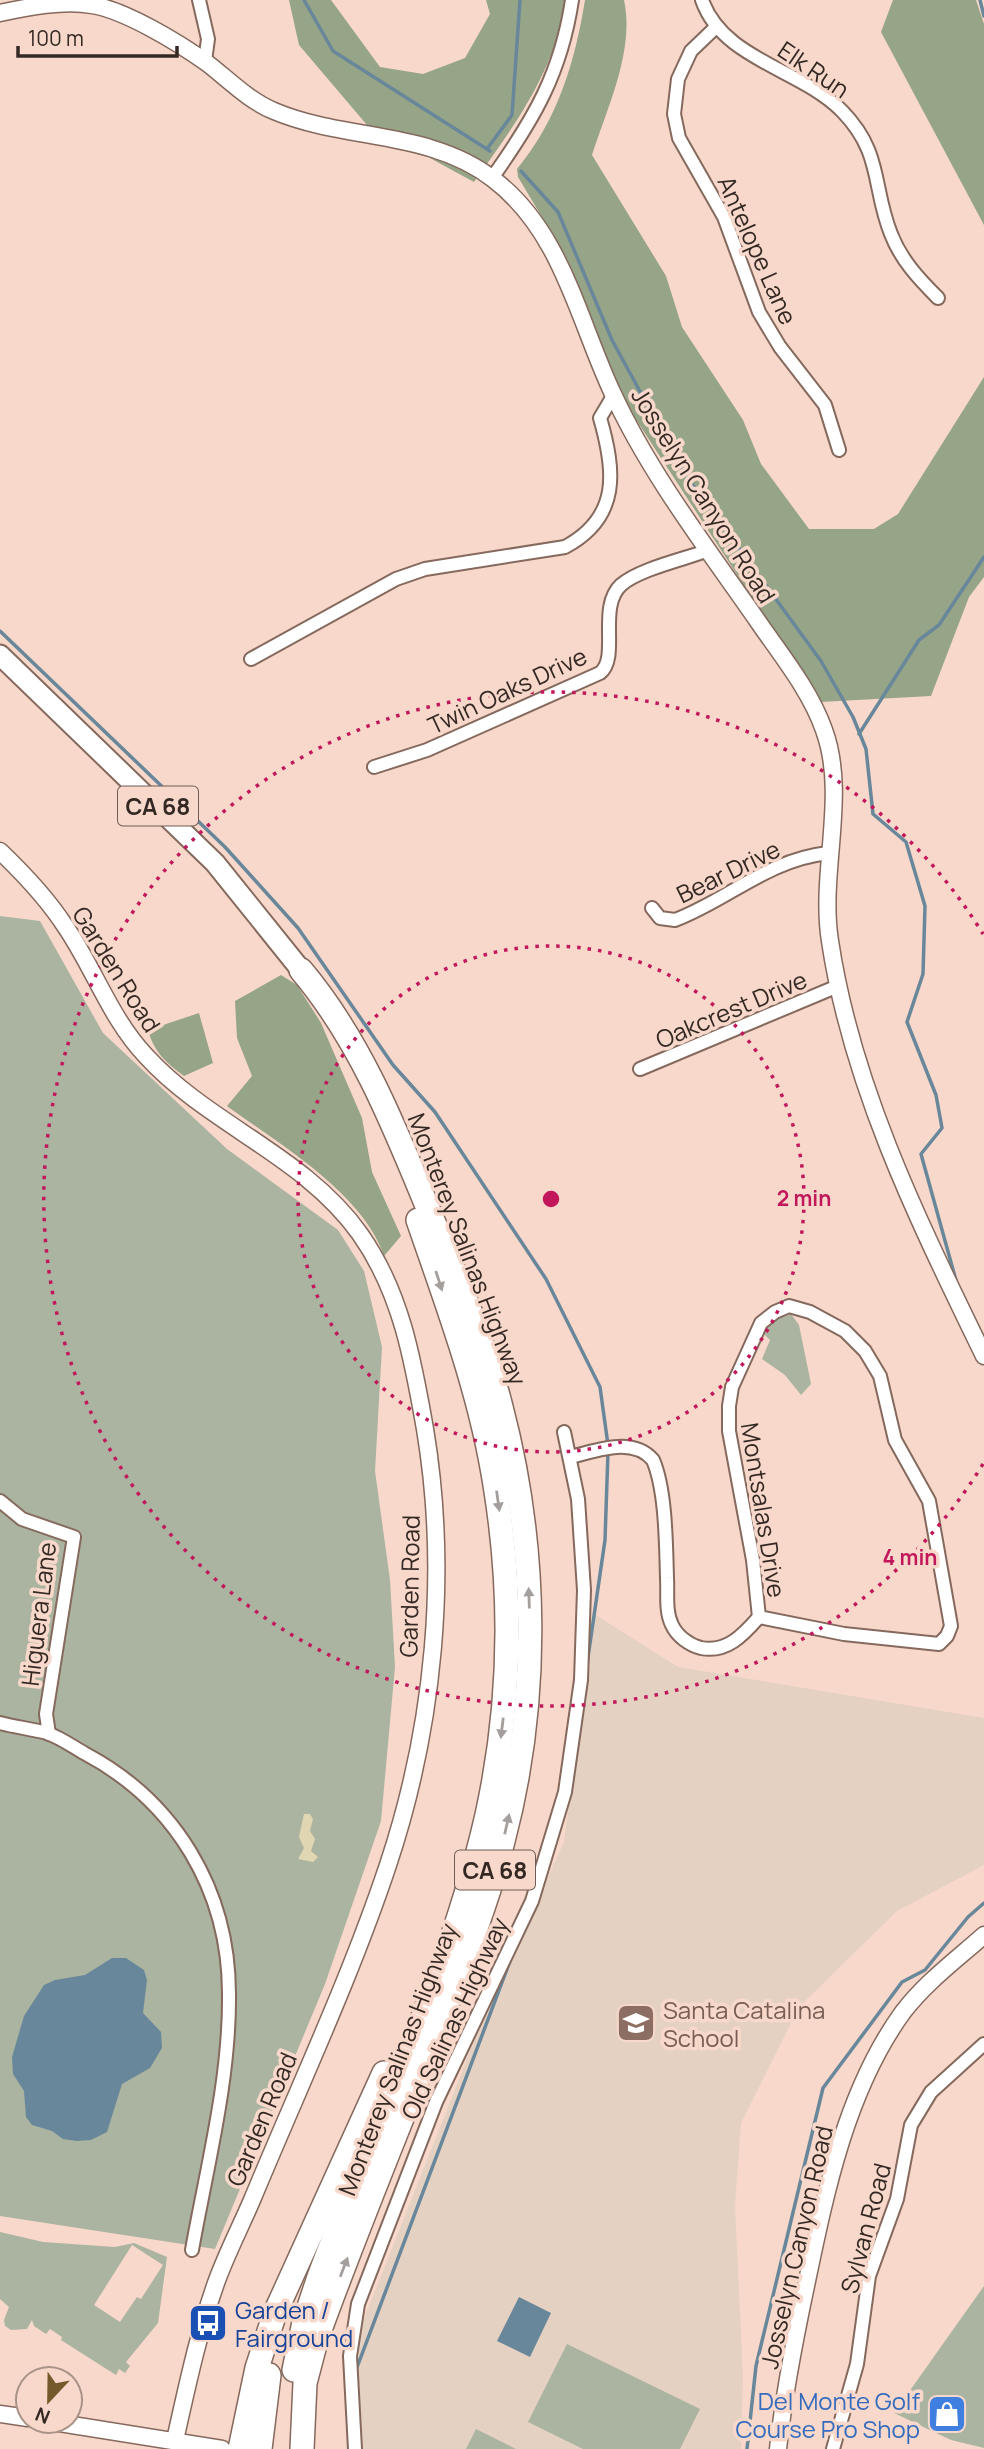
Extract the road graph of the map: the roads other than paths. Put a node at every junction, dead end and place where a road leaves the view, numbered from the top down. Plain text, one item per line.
1 (199, 0) edge
2 (572, 0) edge
3 (702, 0) edge
4 (20, 5) edge
5 (0, 13) edge
6 (716, 27) junction
7 (205, 61) junction
8 (492, 178) junction
9 (938, 298) dead end
10 (613, 396) junction
11 (839, 450) dead end
12 (709, 550) junction
13 (0, 655) edge
14 (251, 659) dead end
15 (374, 767) dead end
16 (0, 851) edge
17 (828, 853) junction
18 (652, 908) dead end
19 (301, 970) junction
20 (838, 986) junction
21 (640, 1069) dead end
22 (984, 1356) edge
23 (564, 1433) dead end
24 (570, 1457) junction
25 (0, 1501) edge
26 (759, 1617) junction
27 (0, 1723) edge
28 (49, 1734) junction
29 (461, 1905) junction
30 (984, 1935) edge
31 (984, 2044) edge
32 (318, 2219) junction
33 (191, 2250) dead end
34 (320, 2330) junction
35 (84, 2426) edge
36 (175, 2440) junction
37 (222, 2449) edge
38 (240, 2449) edge
39 (260, 2449) edge
40 (291, 2449) edge
41 (302, 2449) edge
42 (311, 2449) edge
43 (355, 2449) edge
44 (778, 2449) edge
45 (833, 2449) edge

1 - 7 street
2 - 8 street
3 - 6 street, Elk Run
4 - 5 street, Josselyn Canyon Road
4 - 7 street, Josselyn Canyon Road
6 - 9 street, Elk Run
6 - 11 street, Antelope Lane
7 - 8 street, Josselyn Canyon Road
8 - 10 street, Josselyn Canyon Road
10 - 12 street, Josselyn Canyon Road
10 - 14 street
12 - 15 street, Twin Oaks Drive
12 - 17 street, Josselyn Canyon Road
13 - 19 highway, Monterey Salinas Highway / CA 68
16 - 36 street, Garden Road
17 - 18 street, Bear Drive
17 - 20 street, Josselyn Canyon Road
19 -> 29 highway, Monterey Salinas Highway / CA 68
34 -> 19 highway, Monterey Salinas Highway / CA 68
20 - 21 street, Oakcrest Drive
20 - 22 street, Josselyn Canyon Road
23 - 24 street, Old Salinas Highway
24 - 26 street, Montsalas Drive
24 - 43 street, Old Salinas Highway
25 - 28 street, Higuera Lane
26 - 26 street, Montsalas Drive
27 - 28 street
28 - 33 street
29 - 32 highway
29 - 40 highway, CA 68
30 - 44 street, Josselyn Canyon Road
31 - 45 street, Sylvan Road
32 - 38 highway
32 - 39 highway
34 - 41 highway
34 - 42 highway, CA 68
35 - 36 street
36 - 37 street

